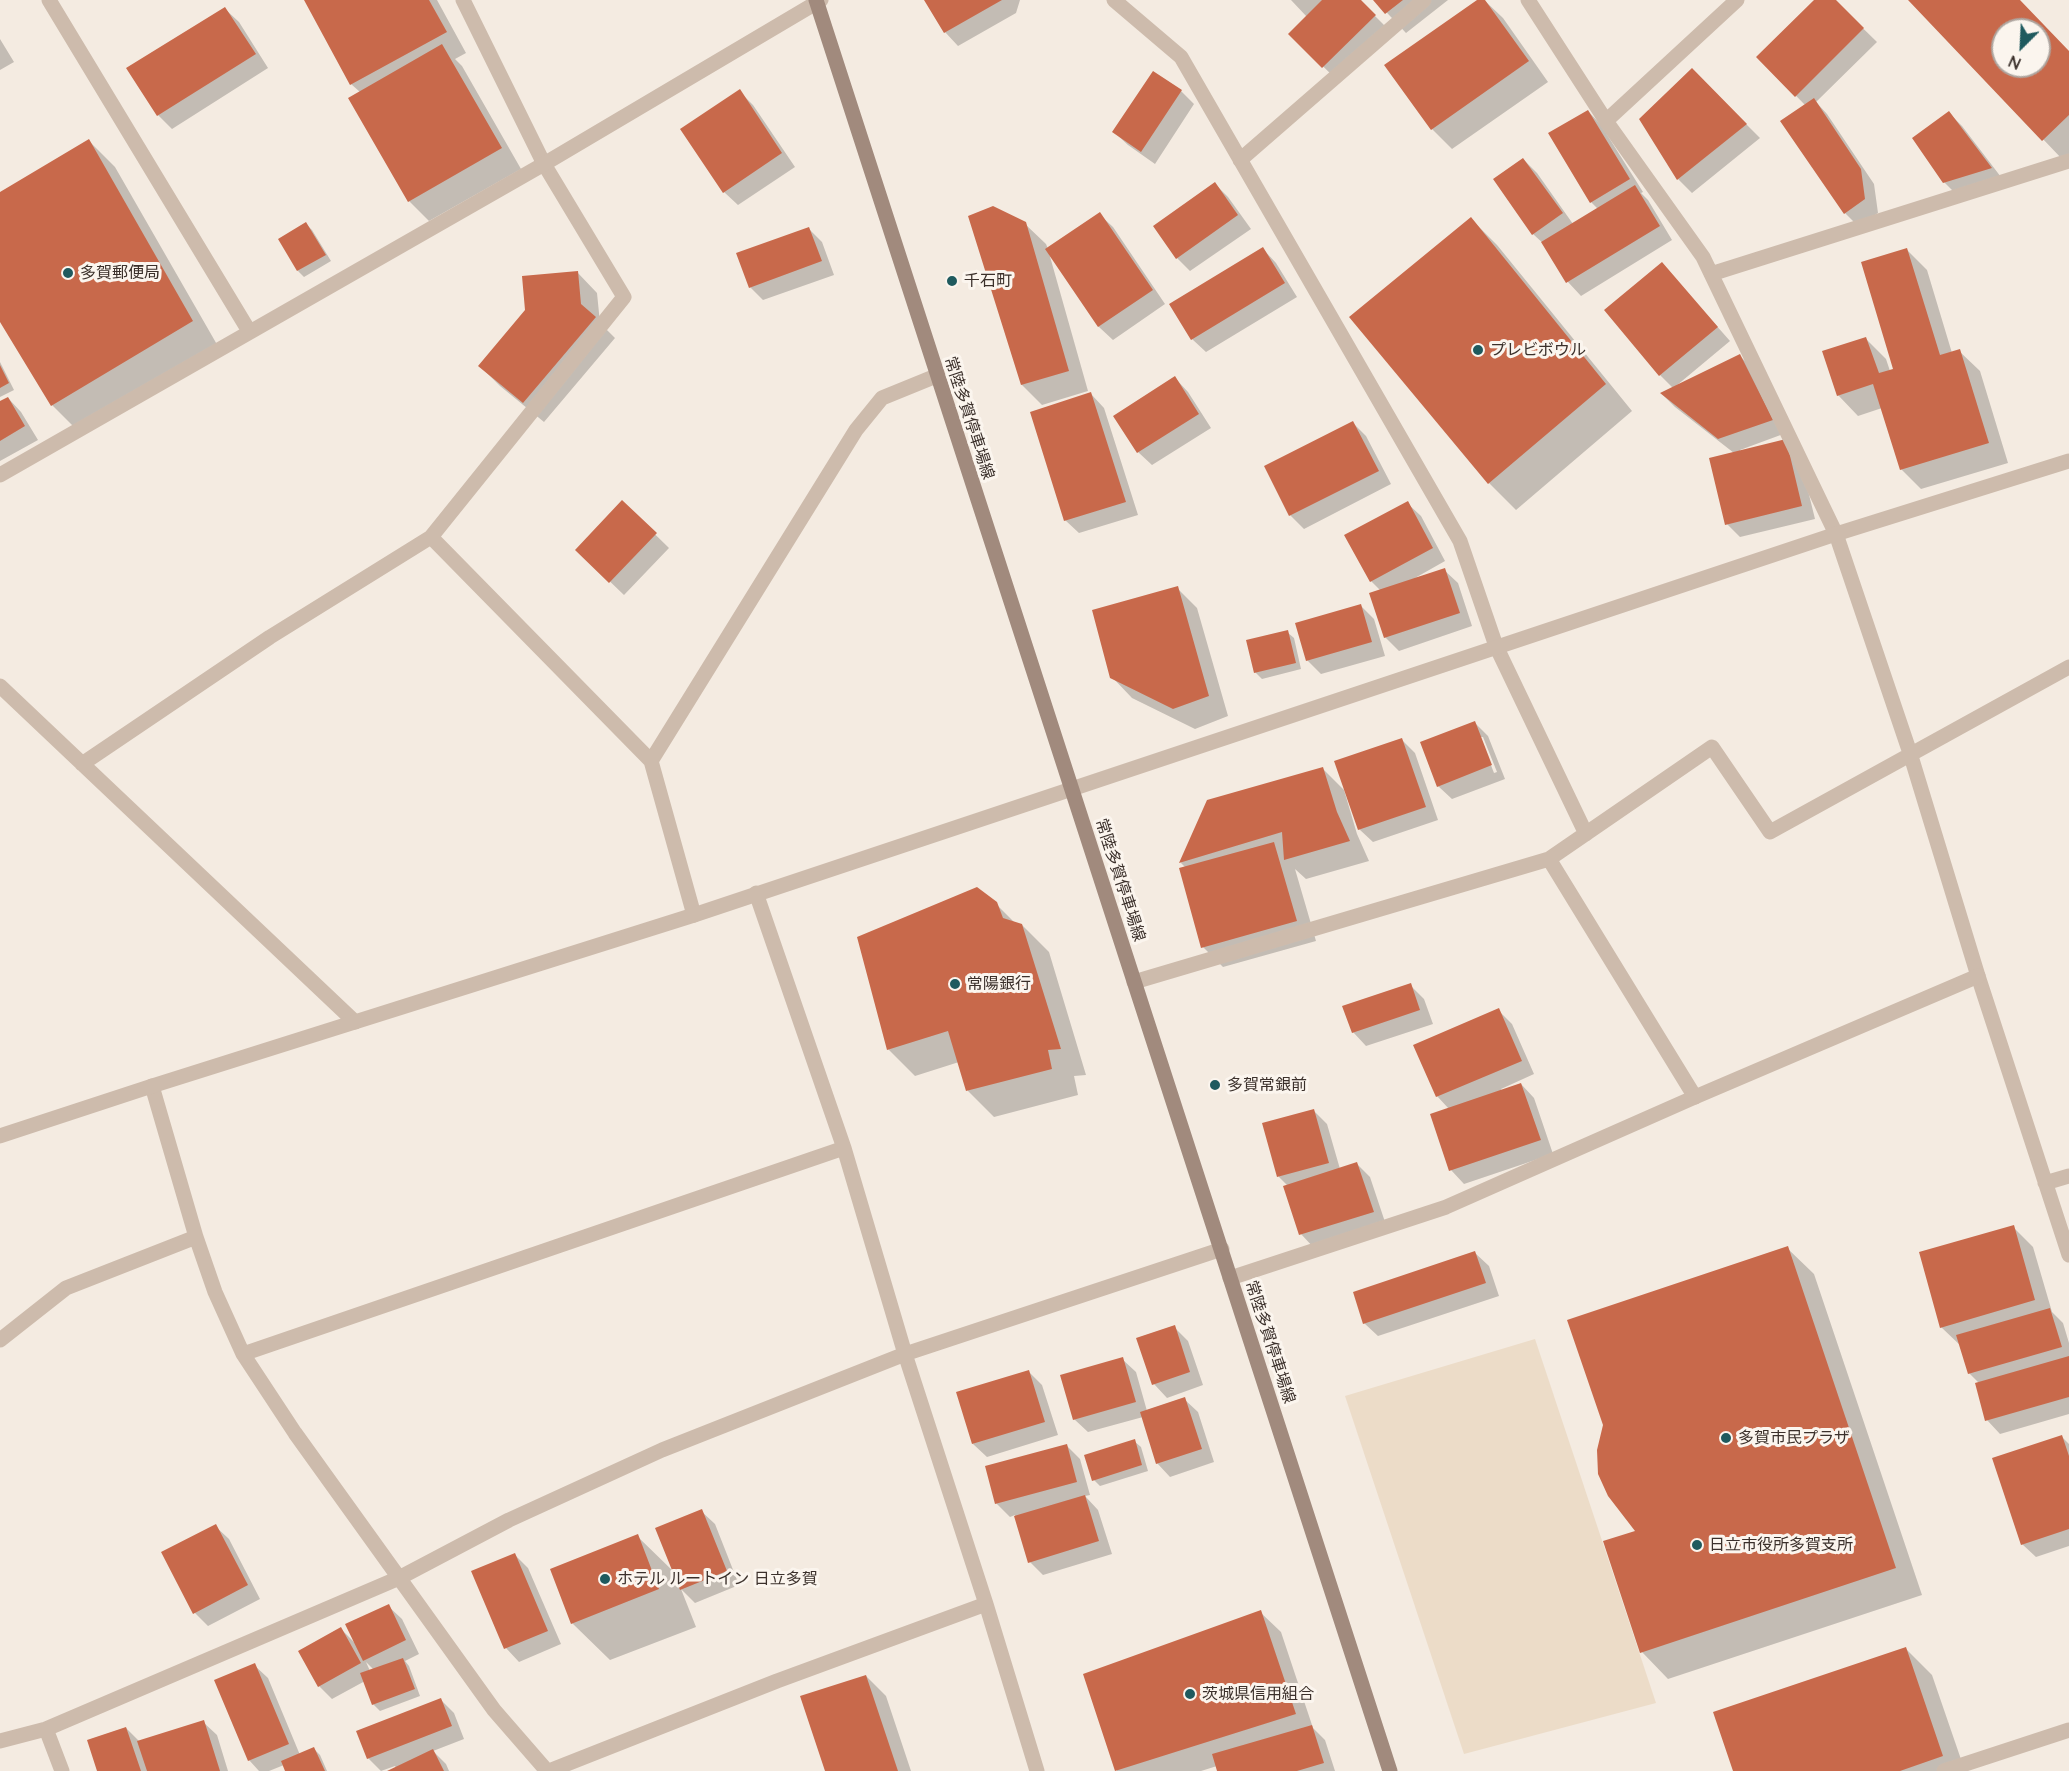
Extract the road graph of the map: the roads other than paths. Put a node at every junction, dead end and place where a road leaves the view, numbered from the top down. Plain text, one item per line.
1 (49, 0) edge
2 (463, 0) edge
3 (1114, 0) edge
4 (1424, 0) edge
5 (1528, 0) edge
6 (1737, 0) edge
7 (818, 1) edge
8 (1606, 121) junction
9 (1240, 160) junction
10 (2069, 161) edge
11 (544, 164) junction
12 (1711, 274) junction
13 (249, 331) junction
14 (936, 376) junction
15 (2069, 461) edge
16 (0, 475) edge
17 (1836, 534) junction
18 (431, 537) junction
19 (1496, 646) junction
20 (2069, 667) edge
21 (0, 686) edge
22 (1910, 753) junction
23 (651, 761) junction
24 (82, 764) junction
25 (1072, 790) junction
26 (1586, 834) junction
27 (1549, 859) junction
28 (756, 893) junction
29 (694, 915) junction
30 (1978, 976) junction
31 (1134, 981) junction
32 (355, 1022) junction
33 (152, 1086) junction
34 (1695, 1097) junction
35 (0, 1136) edge
36 (844, 1148) junction
37 (2069, 1176) edge
38 (2045, 1183) junction
39 (196, 1237) junction
40 (1222, 1249) junction
41 (2069, 1255) edge
42 (1230, 1278) junction
43 (0, 1340) edge
44 (243, 1354) junction
45 (905, 1354) junction
46 (399, 1578) junction
47 (986, 1604) junction
48 (46, 1728) junction
49 (2069, 1730) edge
50 (0, 1741) edge
51 (62, 1771) edge
52 (548, 1771) edge
53 (1037, 1771) edge
54 (1390, 1771) edge
55 (1944, 1771) edge

1 - 13 street
2 - 11 street
3 - 9 street
4 - 9 street
5 - 8 street
6 - 8 street
7 - 11 street
7 - 14 main road, 常陸多賀停車場線
8 - 12 street
9 - 19 street
10 - 12 street
11 - 13 street
11 - 18 street
12 - 17 street
13 - 16 street
14 - 23 street
14 - 25 main road, 常陸多賀停車場線
15 - 17 street
17 - 19 street
17 - 22 street
18 - 23 street
18 - 24 street
19 - 25 street
19 - 26 street
20 - 22 street
21 - 24 street
22 - 26 street
22 - 30 street
23 - 29 street
24 - 32 street
25 - 28 street
25 - 31 main road, 常陸多賀停車場線
26 - 27 street
27 - 31 street
27 - 34 street
28 - 29 street
28 - 36 street
29 - 32 street
30 - 34 street
30 - 38 street
31 - 40 main road, 常陸多賀停車場線
32 - 33 street
33 - 35 street
33 - 39 street
34 - 42 street
36 - 44 street
36 - 45 street
37 - 38 street
38 - 41 street
39 - 43 street
39 - 44 street
40 - 42 main road, 常陸多賀停車場線
40 - 45 street
42 - 54 main road, 常陸多賀停車場線
44 - 46 street
45 - 46 street
45 - 47 street
46 - 48 street
46 - 52 street
47 - 52 street
47 - 53 street
48 - 50 street
48 - 51 street
49 - 55 street

